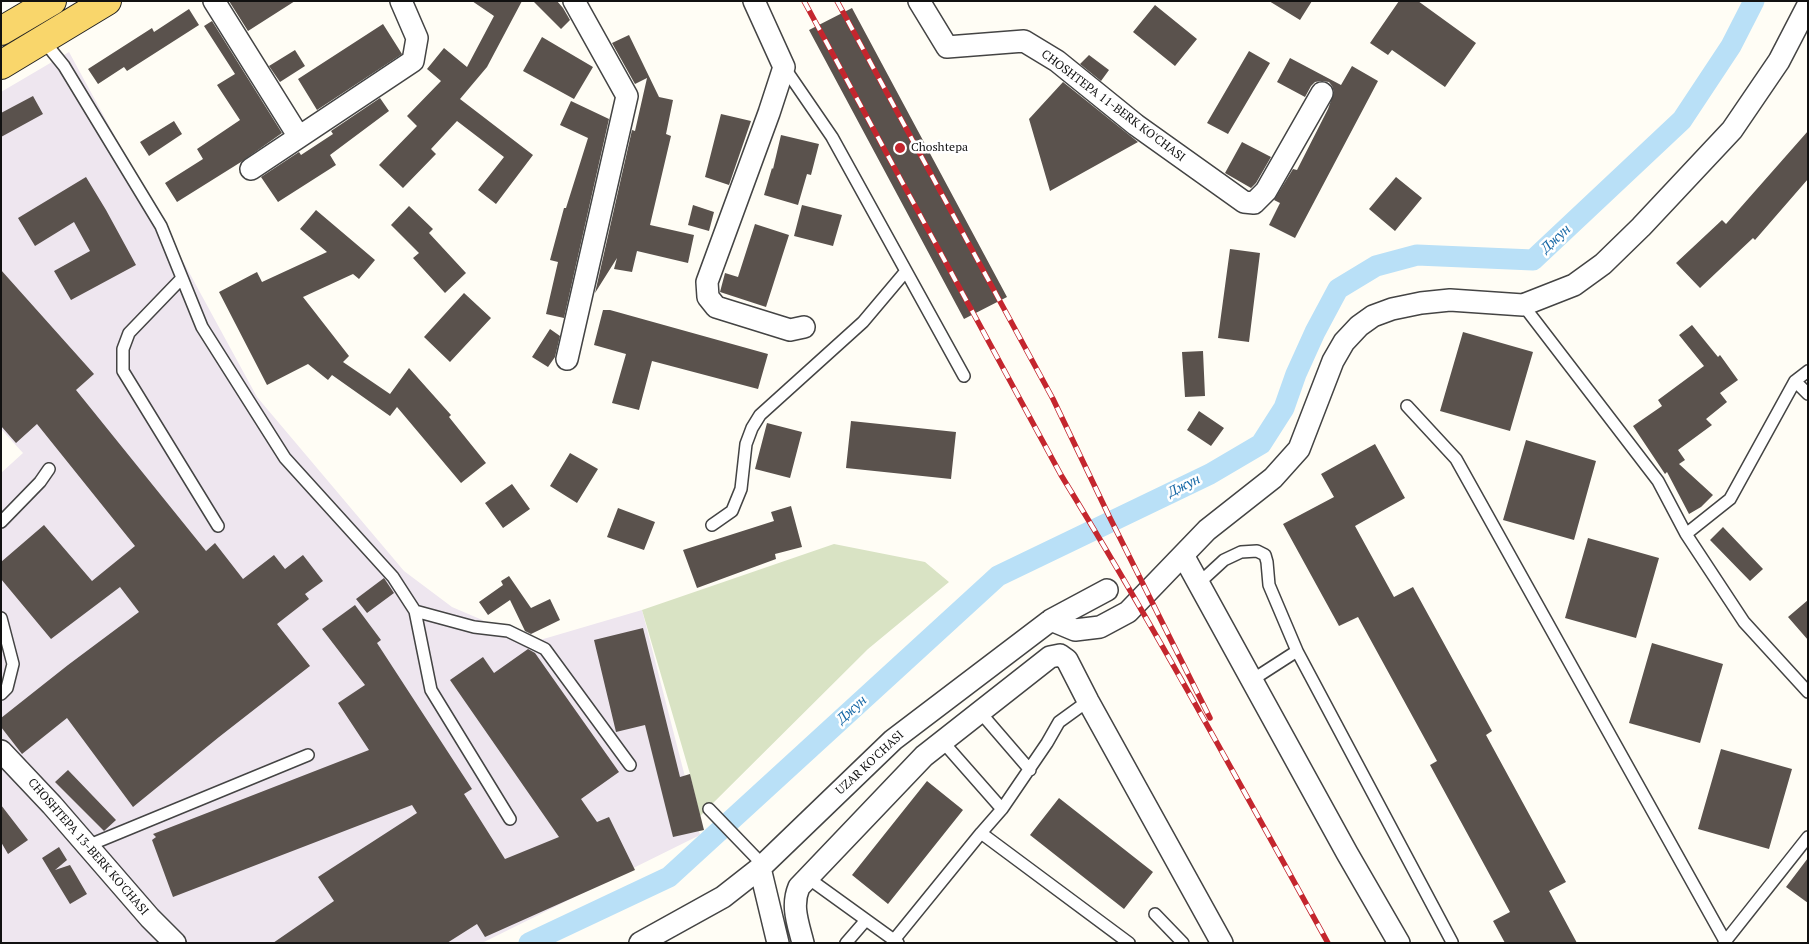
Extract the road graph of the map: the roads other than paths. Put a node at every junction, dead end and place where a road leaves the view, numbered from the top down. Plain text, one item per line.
1 (52, 1) edge
2 (108, 1) edge
3 (214, 1) edge
4 (401, 1) edge
5 (574, 1) edge
6 (754, 1) edge
7 (919, 1) edge
8 (1808, 6) edge
9 (1, 31) edge
10 (43, 40) junction
11 (1, 65) edge
12 (784, 67) junction
13 (1322, 93) dead end
14 (299, 137) junction
15 (251, 169) dead end
16 (906, 271) junction
17 (182, 278) junction
18 (1523, 305) junction
19 (804, 327) dead end
20 (567, 359) dead end
21 (1808, 371) edge
22 (964, 376) dead end
23 (1795, 380) junction
24 (1808, 394) edge
25 (1406, 406) dead end
26 (49, 469) dead end
27 (1, 522) edge
28 (712, 525) dead end
29 (218, 526) dead end
30 (1686, 534) junction
31 (1184, 555) junction
32 (1199, 583) junction
33 (1106, 590) dead end
34 (415, 611) junction
35 (1, 618) edge
36 (1055, 622) junction
37 (1297, 651) junction
38 (1060, 655) junction
39 (1252, 680) junction
40 (1808, 692) edge
41 (1, 694) edge
42 (1088, 701) junction
43 (980, 712) junction
44 (943, 742) junction
45 (1, 750) edge
46 (308, 755) dead end
47 (630, 765) dead end
48 (1030, 770) junction
49 (709, 809) dead end
50 (1002, 810) junction
51 (510, 820) dead end
52 (981, 833) junction
53 (1808, 837) edge
54 (88, 846) junction
55 (758, 862) junction
56 (808, 878) junction
57 (1155, 914) dead end
58 (866, 920) junction
59 (1115, 938) edge
60 (896, 942) edge
61 (1452, 942) edge
62 (1725, 942) edge
63 (175, 943) edge
64 (640, 943) edge
65 (778, 943) edge
66 (803, 943) edge
67 (846, 943) edge
68 (1129, 943) edge
69 (1183, 943) edge
70 (1222, 943) edge
71 (1399, 943) edge

1 - 9 main road
2 - 10 main road
3 - 14 street
4 - 14 street
5 - 20 street
6 - 12 street
7 - 13 street, CHOSHTEPA 11-BERK KO'CHASI
8 - 18 street
10 - 11 main road
10 - 17 lane
12 - 16 lane
12 - 19 street
14 - 15 street
16 - 22 lane
16 - 28 lane
17 - 29 lane
17 - 34 lane
18 - 30 lane
18 - 31 street
21 - 23 lane
23 - 24 lane
23 - 30 lane
25 - 62 lane
26 - 27 lane
30 - 40 lane
31 - 32 street
31 - 36 street
32 - 37 lane
32 - 39 street
33 - 36 street, UZAR KO'CHASI
34 - 47 lane
34 - 51 lane
35 - 41 lane
36 - 38 street
36 - 55 street, UZAR KO'CHASI
37 - 39 lane
37 - 61 lane
38 - 42 street
38 - 43 street
39 - 71 street
42 - 48 lane
42 - 70 street
43 - 44 street
43 - 48 lane
44 - 50 lane
44 - 56 street
45 - 54 street, CHOSHTEPA 13-BERK KO'CHASI
46 - 54 lane
48 - 50 lane
49 - 55 lane
50 - 52 lane
52 - 59 lane
52 - 60 lane
53 - 62 lane
54 - 63 street, CHOSHTEPA 13-BERK KO'CHASI
55 - 64 street, UZAR KO'CHASI
55 - 65 street
56 - 58 lane
56 - 66 street
57 - 69 lane
58 - 60 lane
58 - 67 lane
59 - 68 lane

